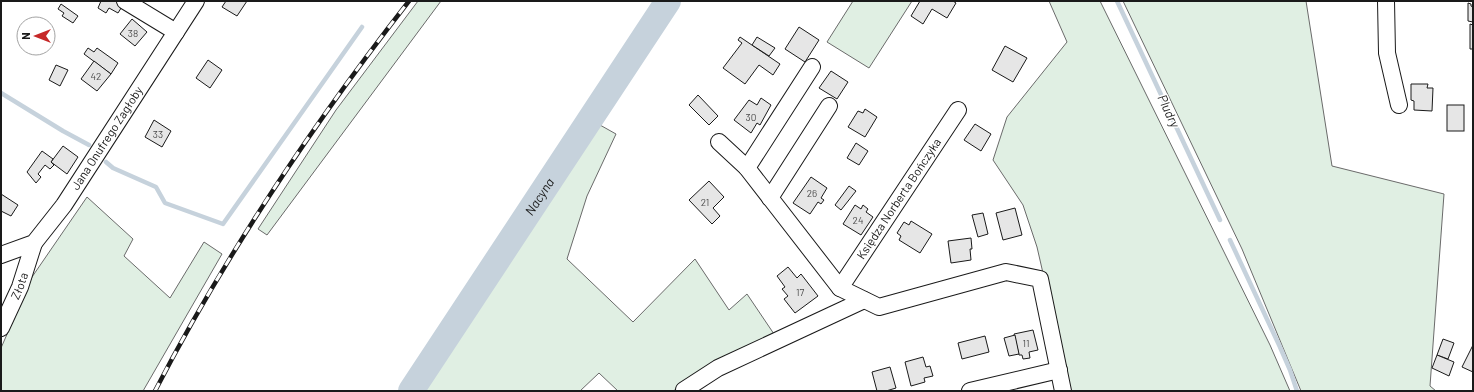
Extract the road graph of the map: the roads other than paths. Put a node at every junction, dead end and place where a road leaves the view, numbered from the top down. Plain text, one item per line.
1 (124, 1) edge
2 (196, 1) edge
3 (1386, 1) edge
4 (176, 32) junction
5 (812, 66) dead end
6 (1399, 104) dead end
7 (829, 106) dead end
8 (958, 110) dead end
9 (719, 142) dead end
10 (747, 168) junction
11 (770, 198) junction
12 (34, 243) junction
13 (1, 255) edge
14 (840, 288) junction
15 (864, 300) junction
16 (1, 328) edge
17 (1059, 370) junction
18 (684, 391) edge
19 (970, 391) edge
20 (1063, 391) edge

1 - 4 street
2 - 4 street, Jana Onufrego Zagłoby
3 - 6 street
4 - 12 street, Jana Onufrego Zagłoby
5 - 10 street
7 - 11 street
8 - 14 street, Księdza Norberta Bończyka
9 - 10 street
10 - 11 street
11 - 14 street
12 - 13 street
12 - 16 street, Złota
14 - 15 street
15 - 17 street
15 - 18 street
17 - 19 street
17 - 20 street

